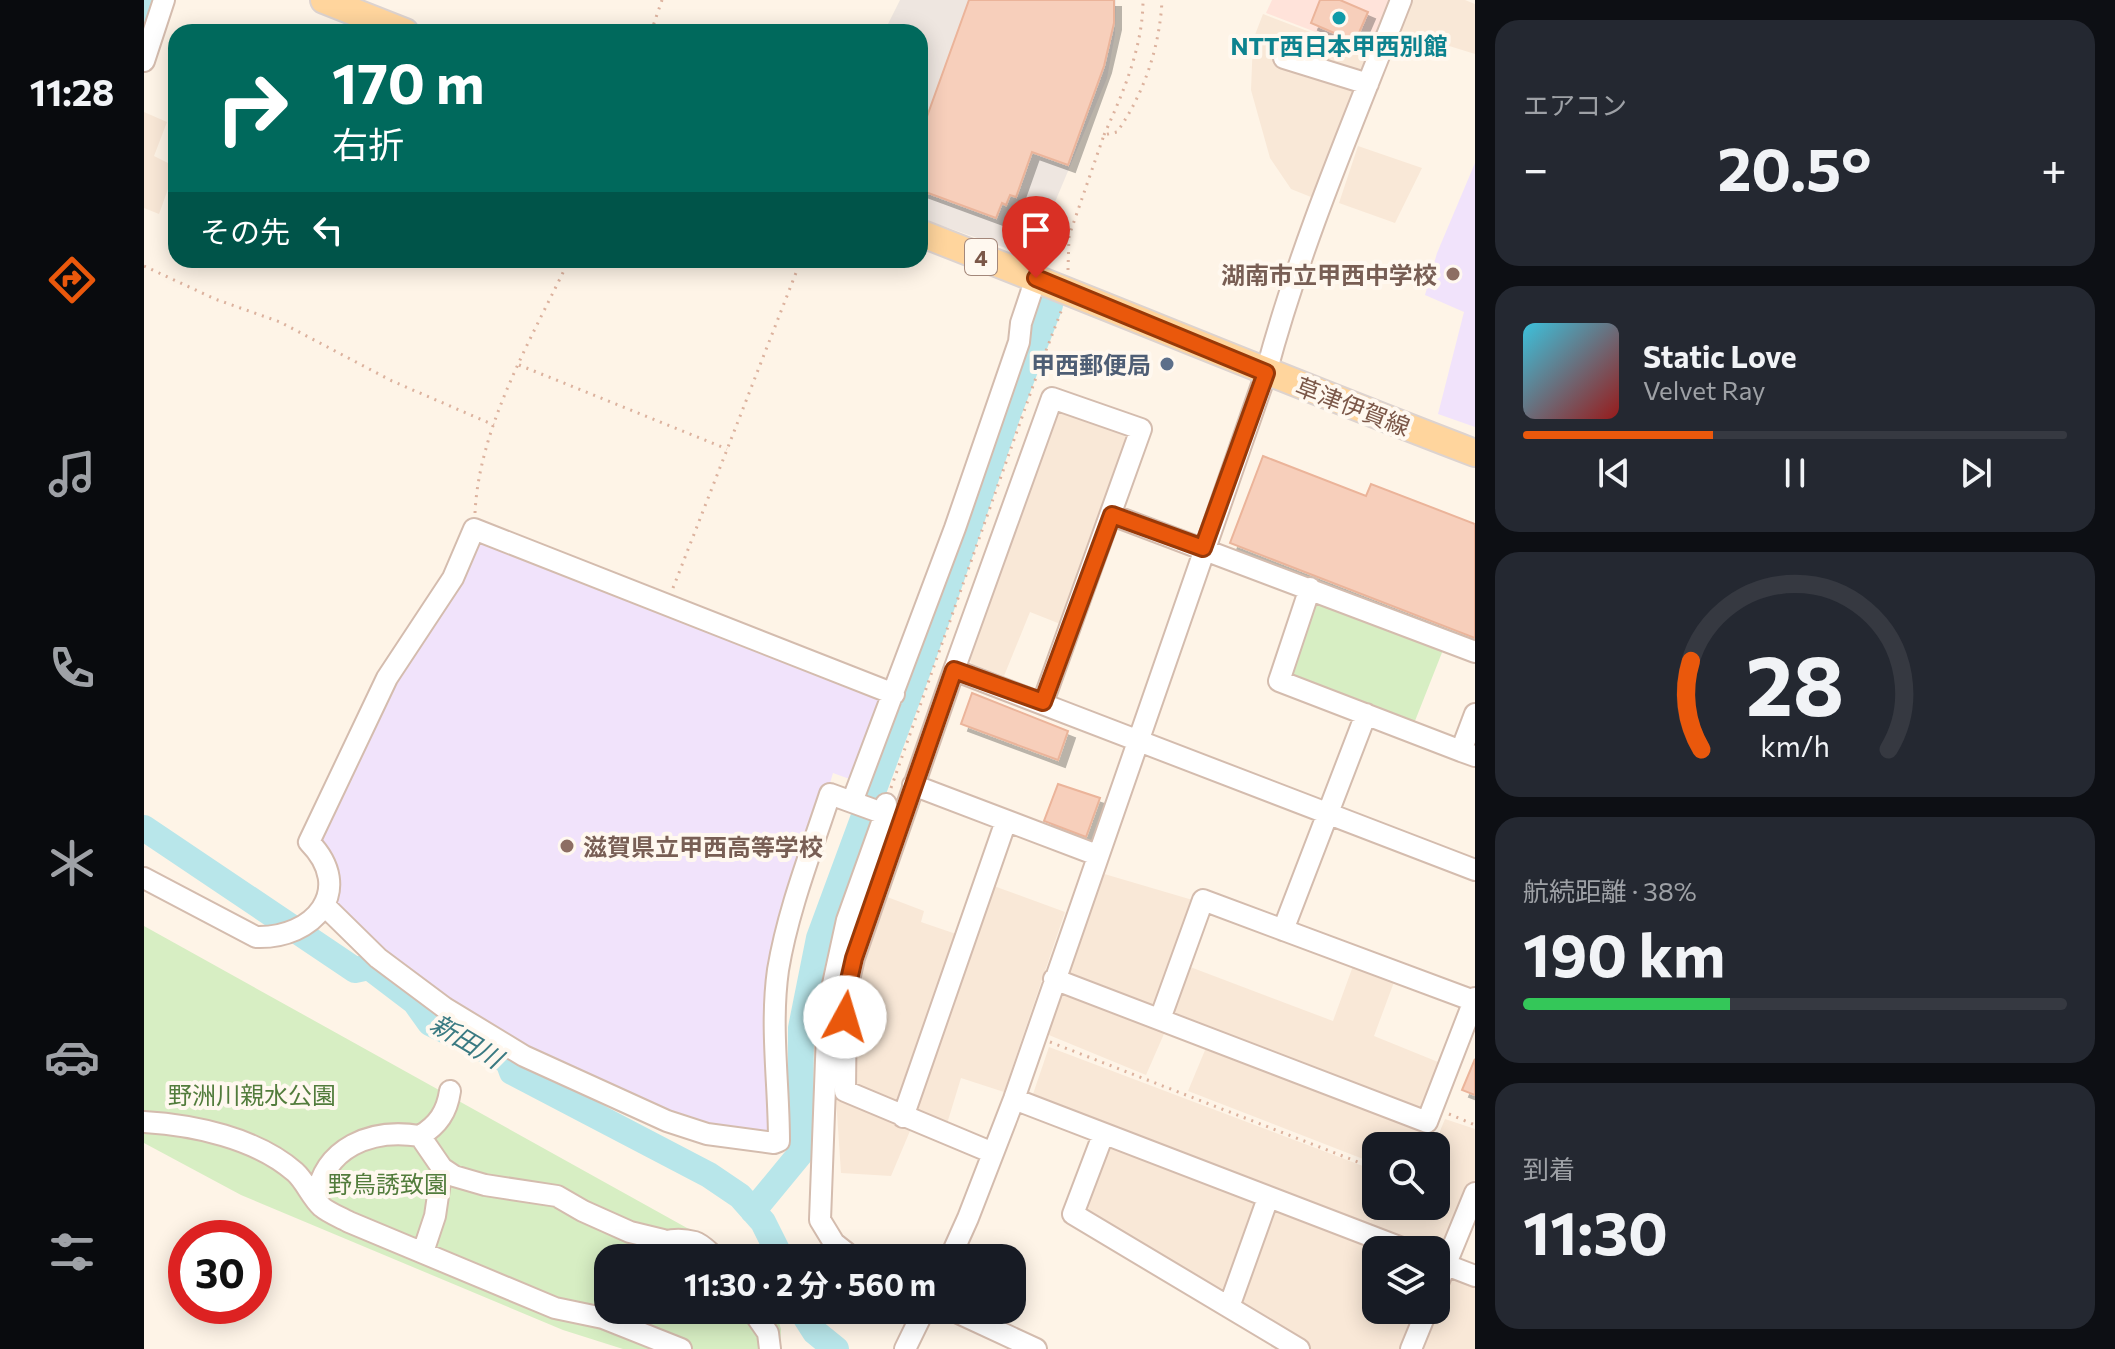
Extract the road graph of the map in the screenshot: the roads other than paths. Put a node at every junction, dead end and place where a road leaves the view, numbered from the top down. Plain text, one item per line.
1 (164, 0) edge
2 (324, 0) edge
3 (1401, 0) edge
4 (151, 18) edge
5 (385, 24) edge
6 (1284, 58) dead end
7 (144, 61) edge
8 (1368, 84) junction
9 (928, 236) edge
10 (1052, 284) junction
11 (1266, 373) junction
12 (1475, 453) edge
13 (1112, 515) junction
14 (1203, 548) junction
15 (1310, 588) junction
16 (1475, 652) edge
17 (954, 670) junction
18 (894, 694) junction
19 (1043, 702) junction
20 (1366, 714) junction
21 (1475, 714) edge
22 (1138, 738) junction
23 (1468, 754) edge
24 (913, 785) junction
25 (854, 803) junction
26 (1330, 813) junction
27 (1006, 821) junction
28 (1097, 855) junction
29 (1475, 870) edge
30 (144, 878) edge
31 (325, 906) junction
32 (1283, 930) junction
33 (1054, 979) junction
34 (1474, 1000) edge
35 (1160, 1019) junction
36 (450, 1091) dead end
37 (1014, 1099) junction
38 (903, 1117) junction
39 (144, 1122) edge
40 (1103, 1135) junction
41 (420, 1136) junction
42 (993, 1153) junction
43 (442, 1168) junction
44 (1475, 1193) edge
45 (1268, 1198) junction
46 (316, 1199) junction
47 (1370, 1236) edge
48 (663, 1240) junction
49 (656, 1244) edge
50 (699, 1244) edge
51 (835, 1244) edge
52 (956, 1244) edge
53 (1450, 1244) edge
54 (423, 1252) junction
55 (1450, 1266) edge
56 (1475, 1276) edge
57 (1229, 1307) junction
58 (594, 1313) edge
59 (630, 1324) edge
60 (762, 1324) edge
61 (917, 1324) edge
62 (982, 1324) edge
63 (1421, 1324) edge
64 (908, 1342) edge
65 (681, 1349) edge
66 (770, 1349) edge
67 (1036, 1349) edge
68 (1299, 1349) edge
69 (1411, 1349) edge

1 - 4 street
2 - 5 main road
3 - 8 street
4 - 7 street
6 - 8 street
8 - 11 street
9 - 10 main road, 草津伊賀線 / 4
10 - 11 main road, 草津伊賀線 / 4
10 - 18 street
11 - 12 main road, 草津伊賀線 / 4
11 - 14 street
13 - 14 street
13 - 17 street
13 - 19 street
14 - 15 street
14 - 22 street
15 - 16 street
15 - 20 street
17 - 19 street
17 - 24 street
18 - 25 street
18 - 31 street
19 - 22 street
20 - 23 street
20 - 26 street
21 - 23 street
22 - 26 street
22 - 28 street
24 - 27 street
24 - 38 street
25 - 31 street
25 - 51 street
26 - 29 street
26 - 32 street
27 - 28 street
27 - 38 street
28 - 33 street
30 - 31 street
32 - 34 street
32 - 35 street
33 - 35 street
33 - 37 street
34 - 35 street
36 - 41 street
37 - 40 street
37 - 42 street
38 - 42 street
39 - 46 street
40 - 45 street
40 - 57 street
41 - 43 street
41 - 46 street
42 - 52 street
43 - 48 street
43 - 54 street
44 - 53 street
45 - 47 street
45 - 57 street
46 - 54 street
48 - 49 street
48 - 50 street
54 - 58 street
55 - 56 street
57 - 68 street
59 - 65 street
60 - 66 street
61 - 64 street
62 - 67 street
63 - 69 street

